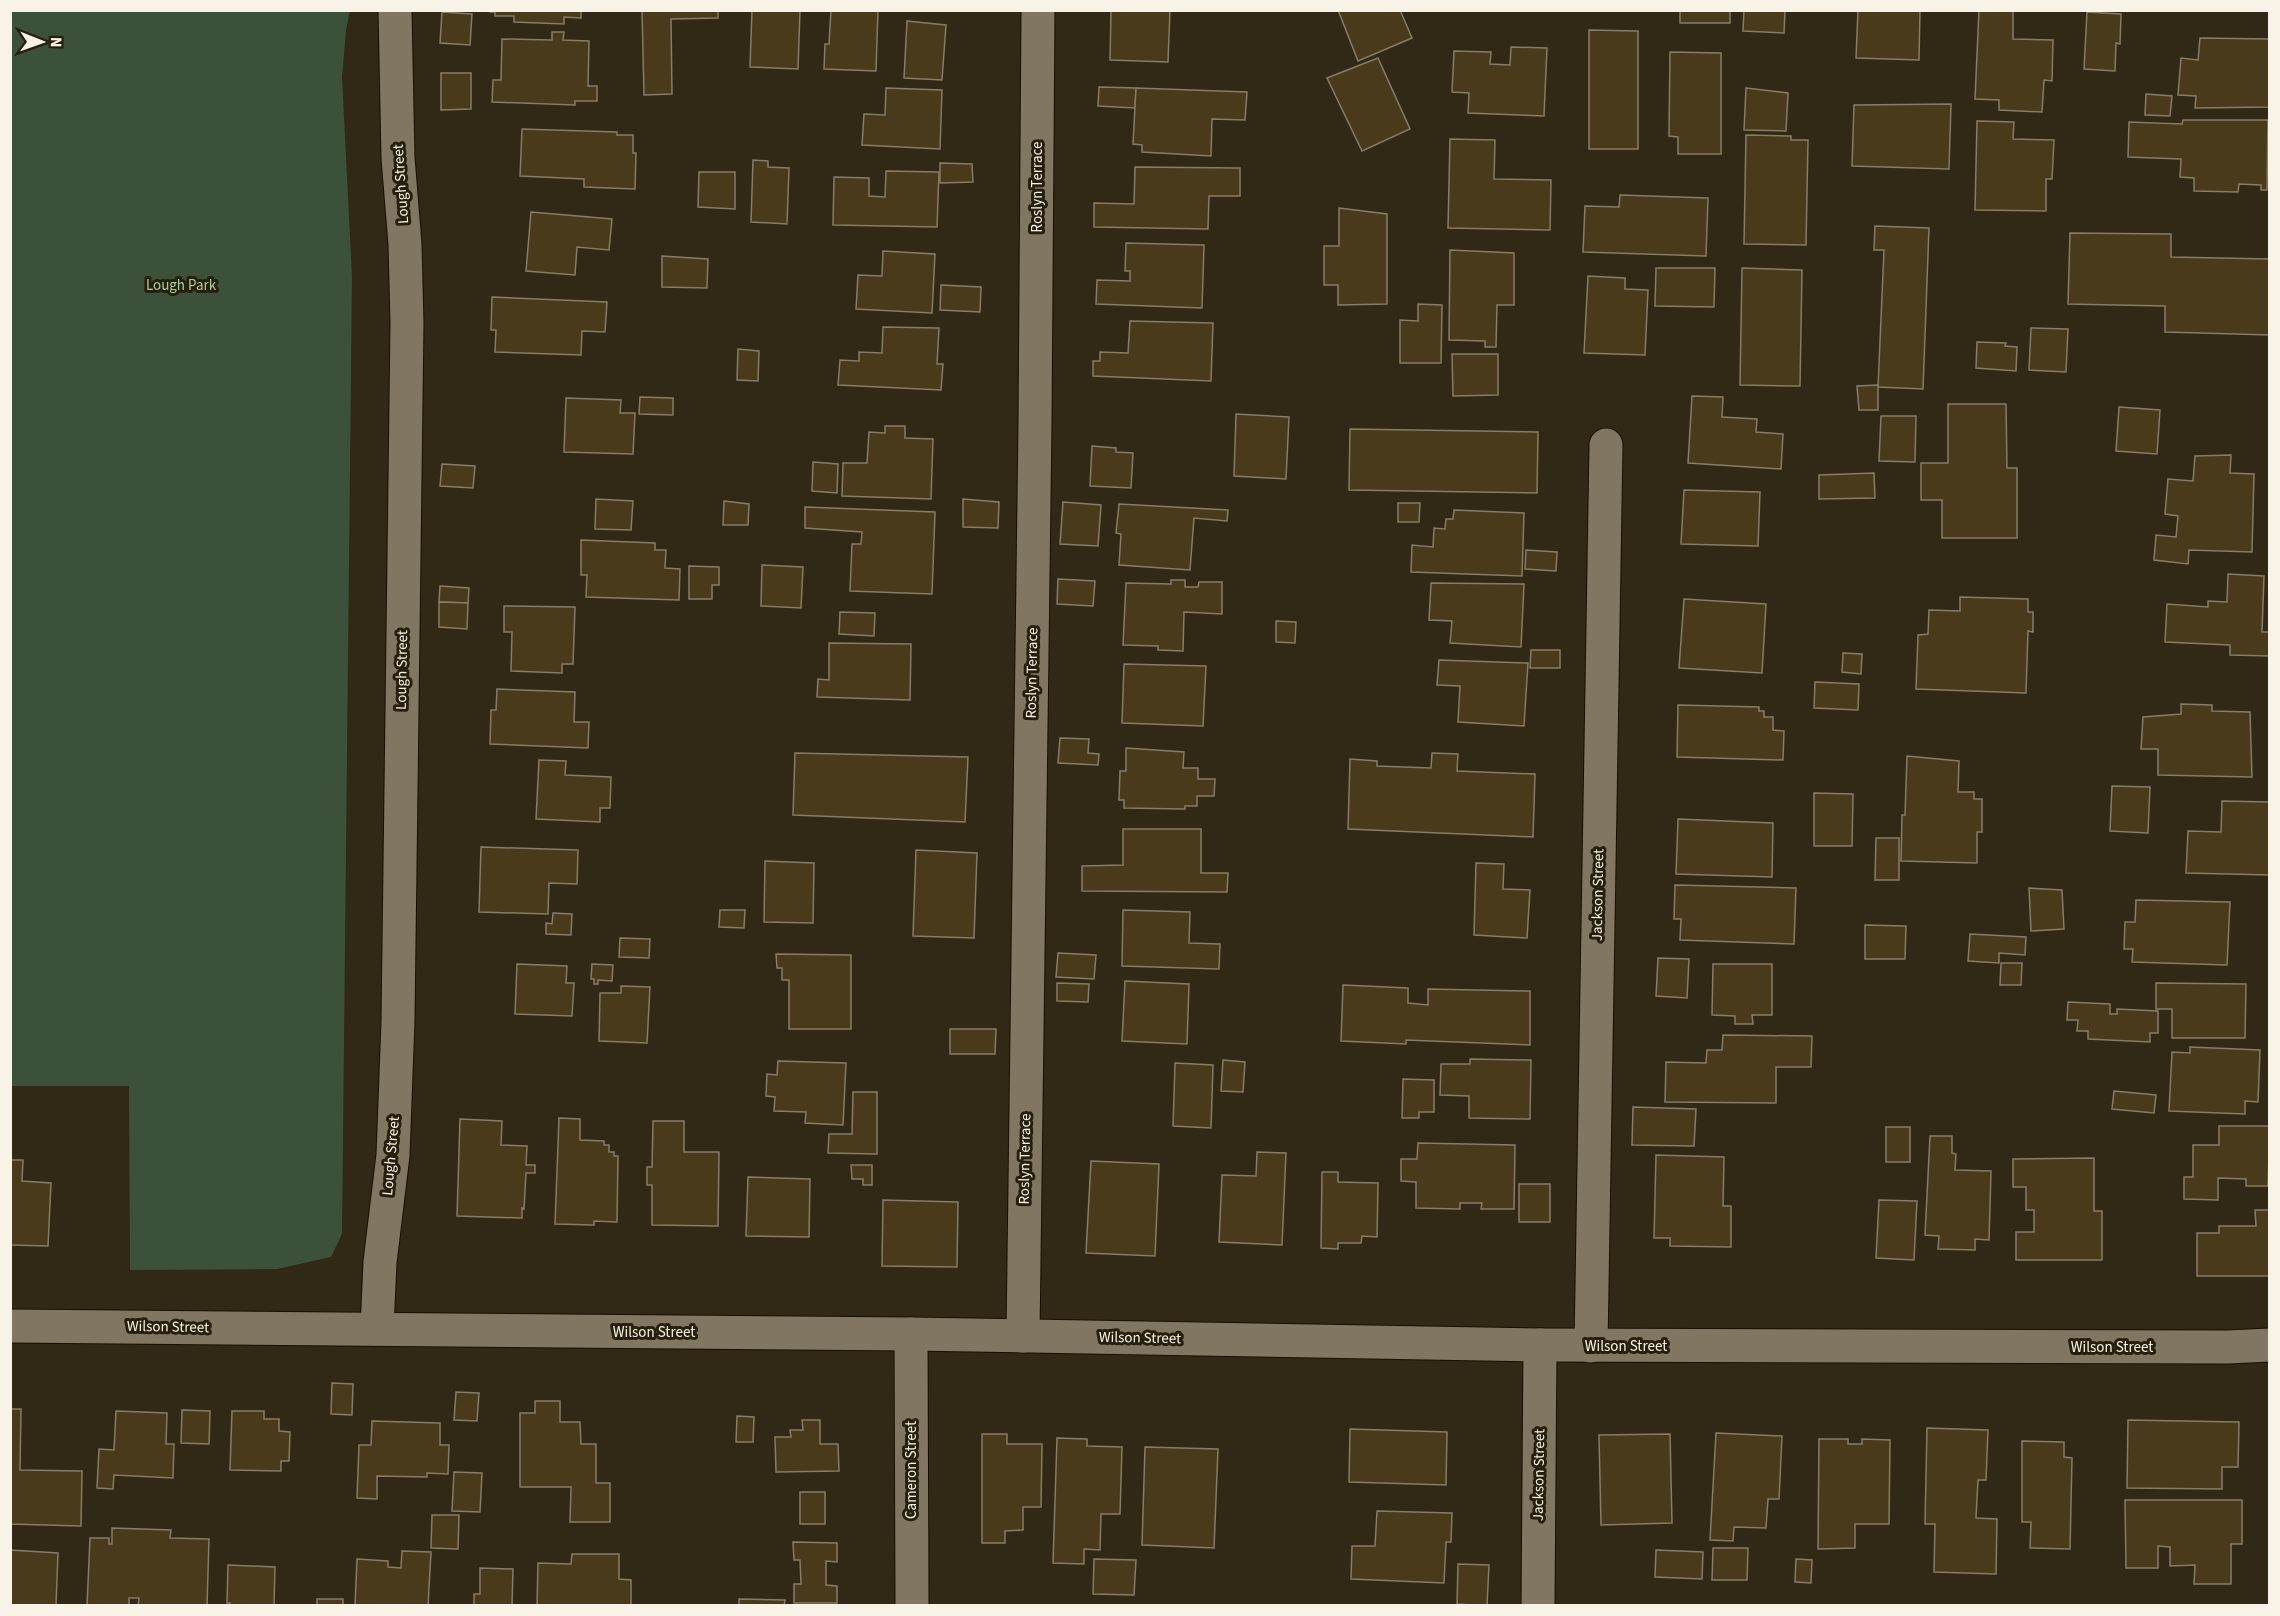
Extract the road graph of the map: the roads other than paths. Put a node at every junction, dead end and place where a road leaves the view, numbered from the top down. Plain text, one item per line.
1 (395, 10) edge
2 (1038, 10) edge
3 (1606, 445) dead end
4 (10, 1326) edge
5 (377, 1329) junction
6 (911, 1334) junction
7 (1023, 1336) junction
8 (1540, 1345) junction
9 (2270, 1345) edge
10 (1590, 1346) junction
11 (912, 1605) edge
12 (1538, 1605) edge

1 - 5 street, Lough Street
2 - 7 street, Roslyn Terrace
3 - 10 street, Jackson Street
4 - 5 street, Wilson Street
5 - 6 street, Wilson Street
6 - 7 street, Wilson Street
6 - 11 street, Cameron Street
7 - 8 street, Wilson Street
8 - 10 street, Wilson Street
8 - 12 street, Jackson Street
9 - 10 street, Wilson Street

